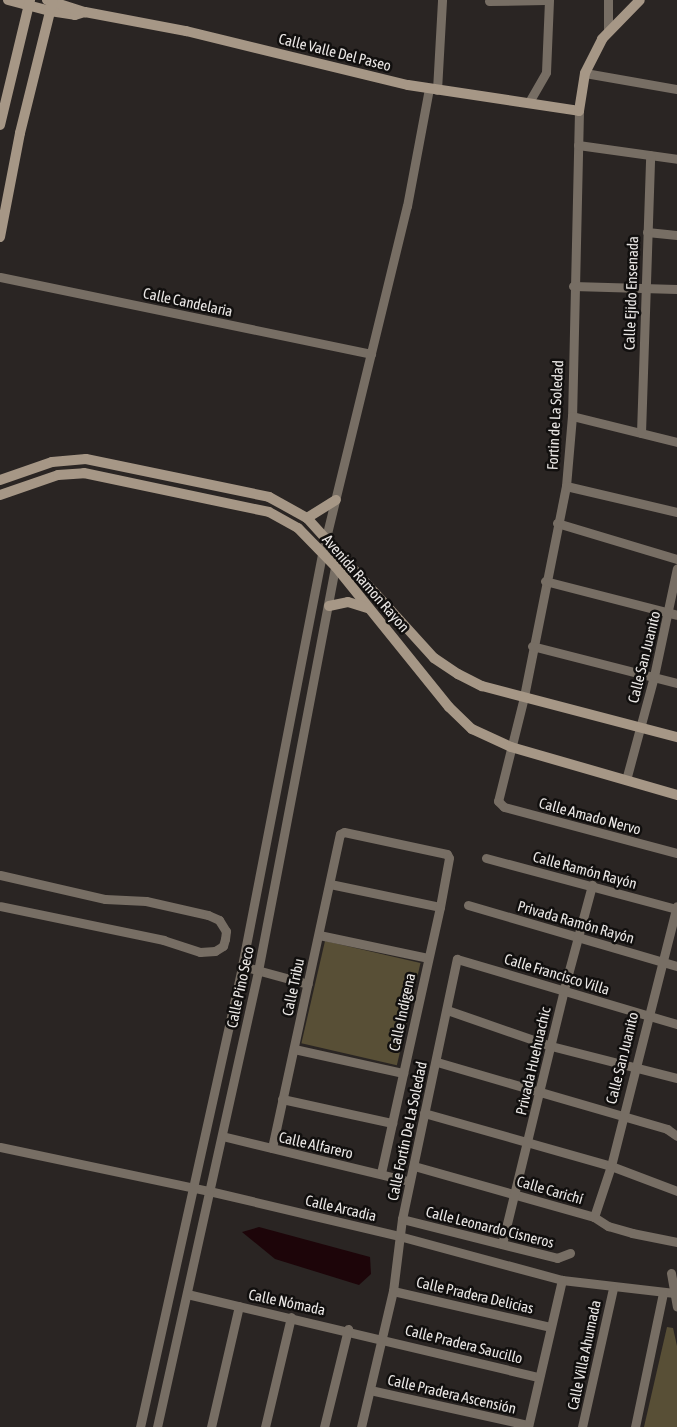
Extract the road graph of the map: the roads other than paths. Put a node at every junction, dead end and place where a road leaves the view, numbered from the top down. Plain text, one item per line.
1 (8, 0) edge
2 (442, 0) edge
3 (545, 0) edge
4 (549, 0) edge
5 (608, 0) edge
6 (640, 0) edge
7 (489, 2) dead end
8 (29, 3) edge
9 (73, 3) edge
10 (49, 4) edge
11 (86, 12) junction
12 (608, 29) junction
13 (585, 73) junction
14 (677, 89) edge
15 (433, 90) junction
16 (529, 102) junction
17 (579, 110) junction
18 (0, 124) edge
19 (578, 145) junction
20 (650, 155) junction
21 (677, 159) edge
22 (648, 232) junction
23 (677, 235) edge
24 (0, 237) edge
25 (0, 277) edge
26 (572, 286) junction
27 (644, 288) junction
28 (677, 289) edge
29 (371, 354) junction
30 (572, 416) junction
31 (641, 433) junction
32 (677, 442) edge
33 (0, 480) edge
34 (566, 486) junction
35 (0, 495) edge
36 (336, 500) junction
37 (677, 512) edge
38 (307, 518) junction
39 (557, 523) junction
40 (326, 539) junction
41 (338, 551) junction
42 (322, 554) junction
43 (677, 559) edge
44 (336, 567) junction
45 (677, 568) edge
46 (545, 581) junction
47 (329, 606) junction
48 (368, 608) junction
49 (673, 614) edge
50 (532, 646) junction
51 (654, 676) junction
52 (677, 683) edge
53 (524, 697) junction
54 (641, 726) junction
55 (677, 737) edge
56 (511, 746) junction
57 (626, 780) junction
58 (677, 795) edge
59 (498, 801) joint
60 (677, 853) edge
61 (449, 855) joint
62 (486, 858) dead end
63 (0, 874) edge
64 (330, 884) junction
65 (592, 885) junction
66 (468, 905) dead end
67 (0, 906) edge
68 (440, 907) junction
69 (677, 908) edge
70 (319, 935) junction
71 (579, 936) junction
72 (428, 958) junction
73 (458, 959) joint
74 (661, 961) junction
75 (242, 966) junction
76 (677, 966) edge
77 (258, 971) junction
78 (308, 984) junction
79 (564, 989) junction
80 (447, 1010) junction
81 (647, 1016) junction
82 (677, 1024) edge
83 (551, 1046) junction
84 (294, 1048) junction
85 (437, 1062) junction
86 (635, 1066) junction
87 (403, 1073) junction
88 (677, 1078) edge
89 (539, 1093) junction
90 (282, 1098) junction
91 (424, 1113) junction
92 (622, 1116) junction
93 (392, 1123) junction
94 (222, 1136) junction
95 (677, 1136) edge
96 (527, 1144) junction
97 (0, 1147) edge
98 (272, 1148) junction
99 (414, 1166) junction
100 (611, 1166) junction
101 (381, 1174) junction
102 (404, 1180) dead end
103 (193, 1188) junction
104 (677, 1190) edge
105 (209, 1191) junction
106 (515, 1195) junction
107 (594, 1217) junction
108 (402, 1219) junction
109 (399, 1236) junction
110 (677, 1242) edge
111 (502, 1244) junction
112 (570, 1253) dead end
113 (671, 1273) dead end
114 (562, 1280) junction
115 (613, 1288) junction
116 (393, 1291) junction
117 (664, 1293) junction
118 (674, 1293) junction
119 (187, 1294) junction
120 (239, 1306) junction
121 (677, 1306) edge
122 (291, 1317) junction
123 (550, 1327) junction
124 (348, 1329) junction
125 (382, 1338) junction
126 (538, 1377) junction
127 (370, 1390) junction
128 (528, 1426) edge
129 (140, 1427) edge
130 (157, 1427) edge
131 (211, 1427) edge
132 (265, 1427) edge
133 (324, 1427) edge
134 (361, 1427) edge
135 (582, 1427) edge
136 (635, 1427) edge

1 - 8 main road
2 - 15 street, Calle Pino Seco
3 - 7 street
4 - 16 street
5 - 12 street
6 - 12 main road
8 - 10 main road
8 - 18 main road
9 - 10 main road, Calle Valle Del Paseo
9 - 11 main road, Calle Valle Del Paseo
10 - 11 main road, Calle Valle Del Paseo
10 - 24 main road
11 - 15 main road, Calle Valle Del Paseo
12 - 13 main road, Fortin de La Soledad
13 - 14 street
13 - 17 main road, Fortin de La Soledad
15 - 16 main road, Calle Valle Del Paseo
15 - 29 street, Calle Pino Seco
16 - 17 main road, Calle Valle Del Paseo
17 - 19 street, Fortin de La Soledad
19 - 20 street
19 - 26 street, Fortin de La Soledad
20 - 21 street
20 - 22 street, Calle Ejido Ensenada
22 - 23 street
22 - 27 street, Calle Ejido Ensenada
25 - 29 street, Calle Candelaria
26 - 27 street
26 - 30 street, Fortin de La Soledad
27 - 28 street
27 - 31 street, Calle Ejido Ensenada
29 - 36 street, Calle Pino Seco
30 - 31 street
30 - 34 street, Fortin de La Soledad
31 - 32 street
33 - 38 main road, Avenida Ramon Rayon
34 - 37 street
34 - 39 street, Fortin de La Soledad
35 - 42 main road, Avenida Ramon Rayon
36 - 38 main road
36 - 40 street, Calle Pino Seco
38 - 40 main road, Avenida Ramon Rayon
39 - 43 street
39 - 46 street, Fortin de La Soledad
40 - 41 main road, Avenida Ramon Rayon
40 - 42 street, Calle Pino Seco
41 - 44 street, Calle Pino Seco
41 - 53 main road, Avenida Ramon Rayon
42 - 44 main road, Avenida Ramon Rayon
42 - 75 street, Calle Pino Seco
44 - 47 street, Calle Pino Seco
44 - 48 main road, Avenida Ramon Rayon
45 - 49 street, Calle San Juanito
46 - 49 street
46 - 50 street, Fortin de La Soledad
47 - 48 main road
47 - 77 street, Calle Pino Seco
48 - 56 main road, Avenida Ramon Rayon
49 - 51 street, Calle San Juanito
50 - 51 street
50 - 53 street, Fortin de La Soledad
51 - 52 street
51 - 54 street, Calle San Juanito
53 - 54 main road, Avenida Ramon Rayon
53 - 56 street, Fortin de La Soledad
54 - 55 main road, Avenida Ramon Rayon
54 - 57 street, Calle San Juanito
56 - 57 main road, Avenida Ramon Rayon
56 - 59 street, Fortin de La Soledad
57 - 58 main road, Avenida Ramon Rayon
59 - 60 street, Calle Amado Nervo
61 - 64 street, Calle Tribu
61 - 68 street, Calle Indígena
62 - 65 street, Calle Ramón Rayón
63 - 67 street
64 - 68 street
64 - 70 street, Calle Tribu
65 - 69 street, Calle Ramón Rayón
65 - 71 street, Privada Huehuachic
66 - 71 street, Privada Ramón Rayón
68 - 72 street, Calle Indígena
69 - 74 street, Calle San Juanito
70 - 72 street
70 - 78 street, Calle Tribu
71 - 74 street, Privada Ramón Rayón
71 - 79 street, Privada Huehuachic
72 - 87 street, Calle Indígena
73 - 79 street, Calle Francisco Villa
73 - 80 street, Calle Fortín De La Soledad
74 - 76 street, Privada Ramón Rayón
74 - 81 street, Calle San Juanito
75 - 77 street
75 - 103 street, Calle Pino Seco
77 - 78 street
77 - 94 street, Calle Pino Seco
78 - 84 street, Calle Tribu
79 - 81 street, Calle Francisco Villa
79 - 83 street, Privada Huehuachic
80 - 83 street
80 - 85 street, Calle Fortín De La Soledad
81 - 82 street, Calle Francisco Villa
81 - 86 street, Calle San Juanito
83 - 86 street
83 - 89 street, Privada Huehuachic
84 - 87 street
84 - 90 street, Calle Tribu
85 - 89 street
85 - 91 street, Calle Fortín De La Soledad
86 - 88 street
86 - 92 street, Calle San Juanito
87 - 93 street, Calle Indígena
89 - 92 street
89 - 96 street, Privada Huehuachic
90 - 93 street
90 - 98 street, Calle Tribu
91 - 96 street
91 - 99 street, Calle Fortín De La Soledad
92 - 95 street
92 - 100 street, Calle San Juanito
93 - 101 street, Calle Indígena
94 - 98 street, Calle Alfarero
94 - 105 street, Calle Pino Seco
96 - 100 street
96 - 106 street, Privada Huehuachic
97 - 103 street, Calle Arcadia
98 - 101 street, Calle Alfarero
99 - 106 street, Calle Carichí
99 - 108 street, Calle Fortín De La Soledad
100 - 104 street
100 - 107 street, Calle San Juanito
101 - 102 street, Calle Alfarero
103 - 105 street, Calle Arcadia
103 - 129 street, Calle Pino Seco
105 - 109 street, Calle Arcadia
105 - 119 street, Calle Pino Seco
106 - 107 street, Calle Carichí
106 - 111 street, Privada Huehuachic
107 - 110 street, Calle Carichí
108 - 109 street, Calle Fortín De La Soledad
108 - 111 street, Calle Leonardo Cisneros
109 - 114 street, Calle Arcadia
109 - 116 street, Calle Fortín De La Soledad
111 - 112 street, Calle Leonardo Cisneros
113 - 118 street
114 - 115 street, Calle Arcadia
114 - 123 street
115 - 117 street, Calle Arcadia
115 - 135 street, Calle Villa Ahumada
116 - 123 street, Calle Pradera Delicias
116 - 125 street, Calle Fortín De La Soledad
117 - 118 street, Calle Arcadia
117 - 136 street
118 - 121 street
119 - 120 street, Calle Nómada
119 - 130 street, Calle Pino Seco
120 - 122 street, Calle Nómada
120 - 131 street
122 - 124 street, Calle Nómada
122 - 132 street
123 - 126 street
124 - 125 street, Calle Nómada
124 - 133 street
125 - 126 street, Calle Pradera Saucillo
125 - 127 street, Calle Fortín De La Soledad
126 - 128 street
127 - 128 street, Calle Pradera Ascensión
127 - 134 street, Calle Fortín De La Soledad

